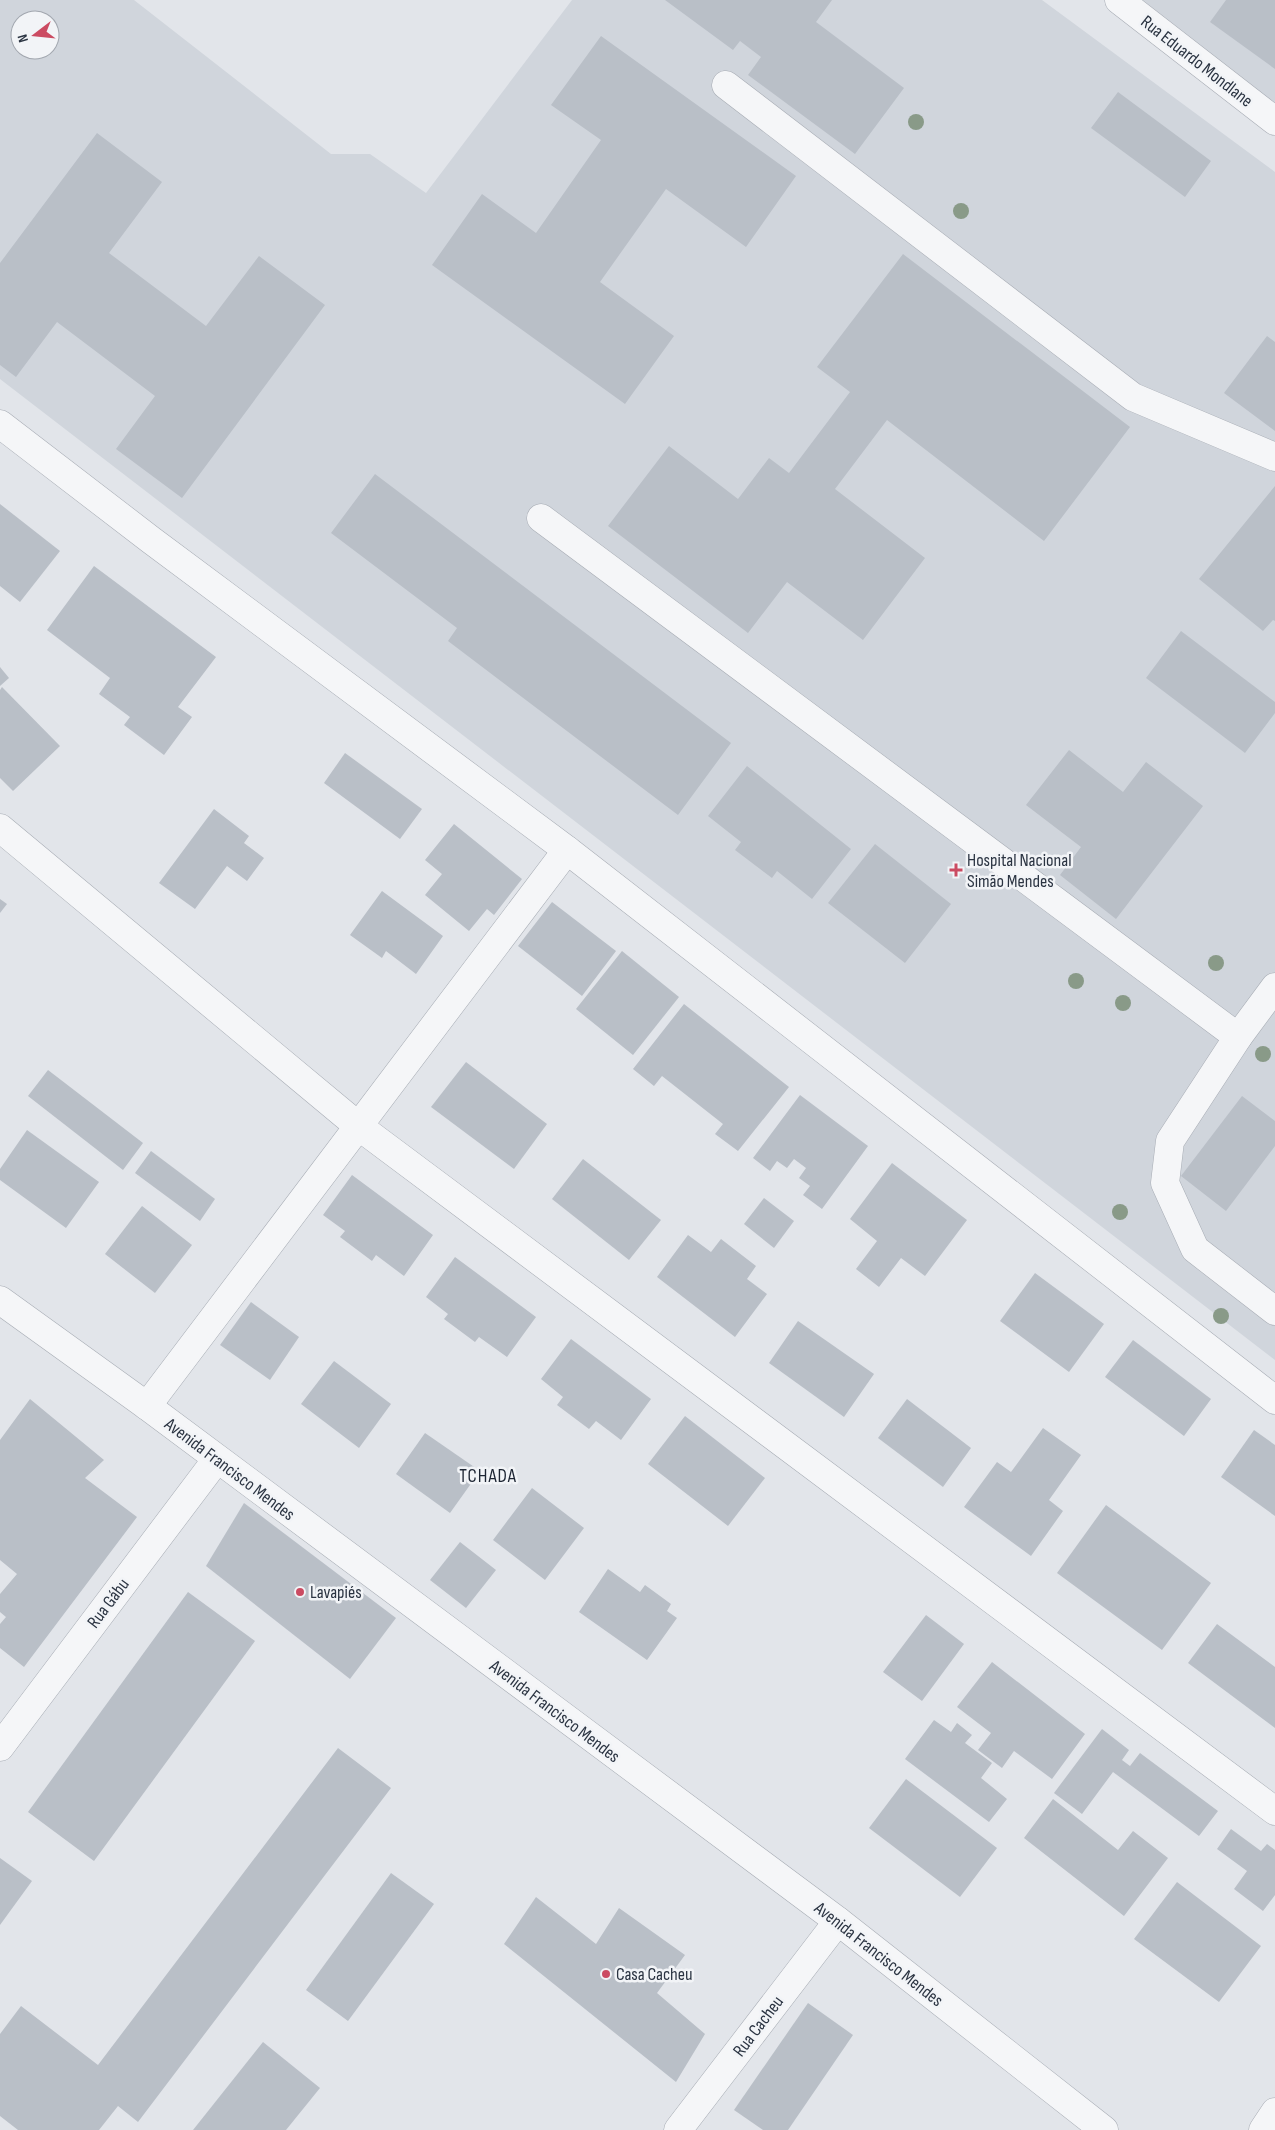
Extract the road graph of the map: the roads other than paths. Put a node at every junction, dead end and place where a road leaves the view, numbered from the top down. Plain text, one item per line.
1 (1118, 0) edge
2 (726, 84) dead end
3 (1275, 121) edge
4 (0, 424) edge
5 (1275, 458) edge
6 (541, 518) dead end
7 (0, 828) edge
8 (567, 850) junction
9 (1275, 987) edge
10 (1238, 1037) junction
11 (357, 1126) junction
12 (0, 1300) edge
13 (1275, 1311) edge
14 (1275, 1400) edge
15 (147, 1406) junction
16 (217, 1459) junction
17 (0, 1747) edge
18 (1275, 1811) edge
19 (838, 1921) junction
20 (1275, 2112) edge
21 (678, 2130) edge
22 (1104, 2130) edge
23 (1263, 2130) edge

1 - 3 street, Rua Eduardo Mondlane
2 - 5 street
4 - 8 street
6 - 10 street
7 - 11 street
8 - 11 street
8 - 14 street
9 - 10 street
10 - 13 street
11 - 15 street
11 - 18 street
12 - 15 street, Avenida Francisco Mendes
15 - 16 street, Avenida Francisco Mendes
16 - 17 street, Rua Gábu
16 - 19 street, Avenida Francisco Mendes
19 - 21 street, Rua Cacheu
19 - 22 street, Avenida Francisco Mendes
20 - 23 street

